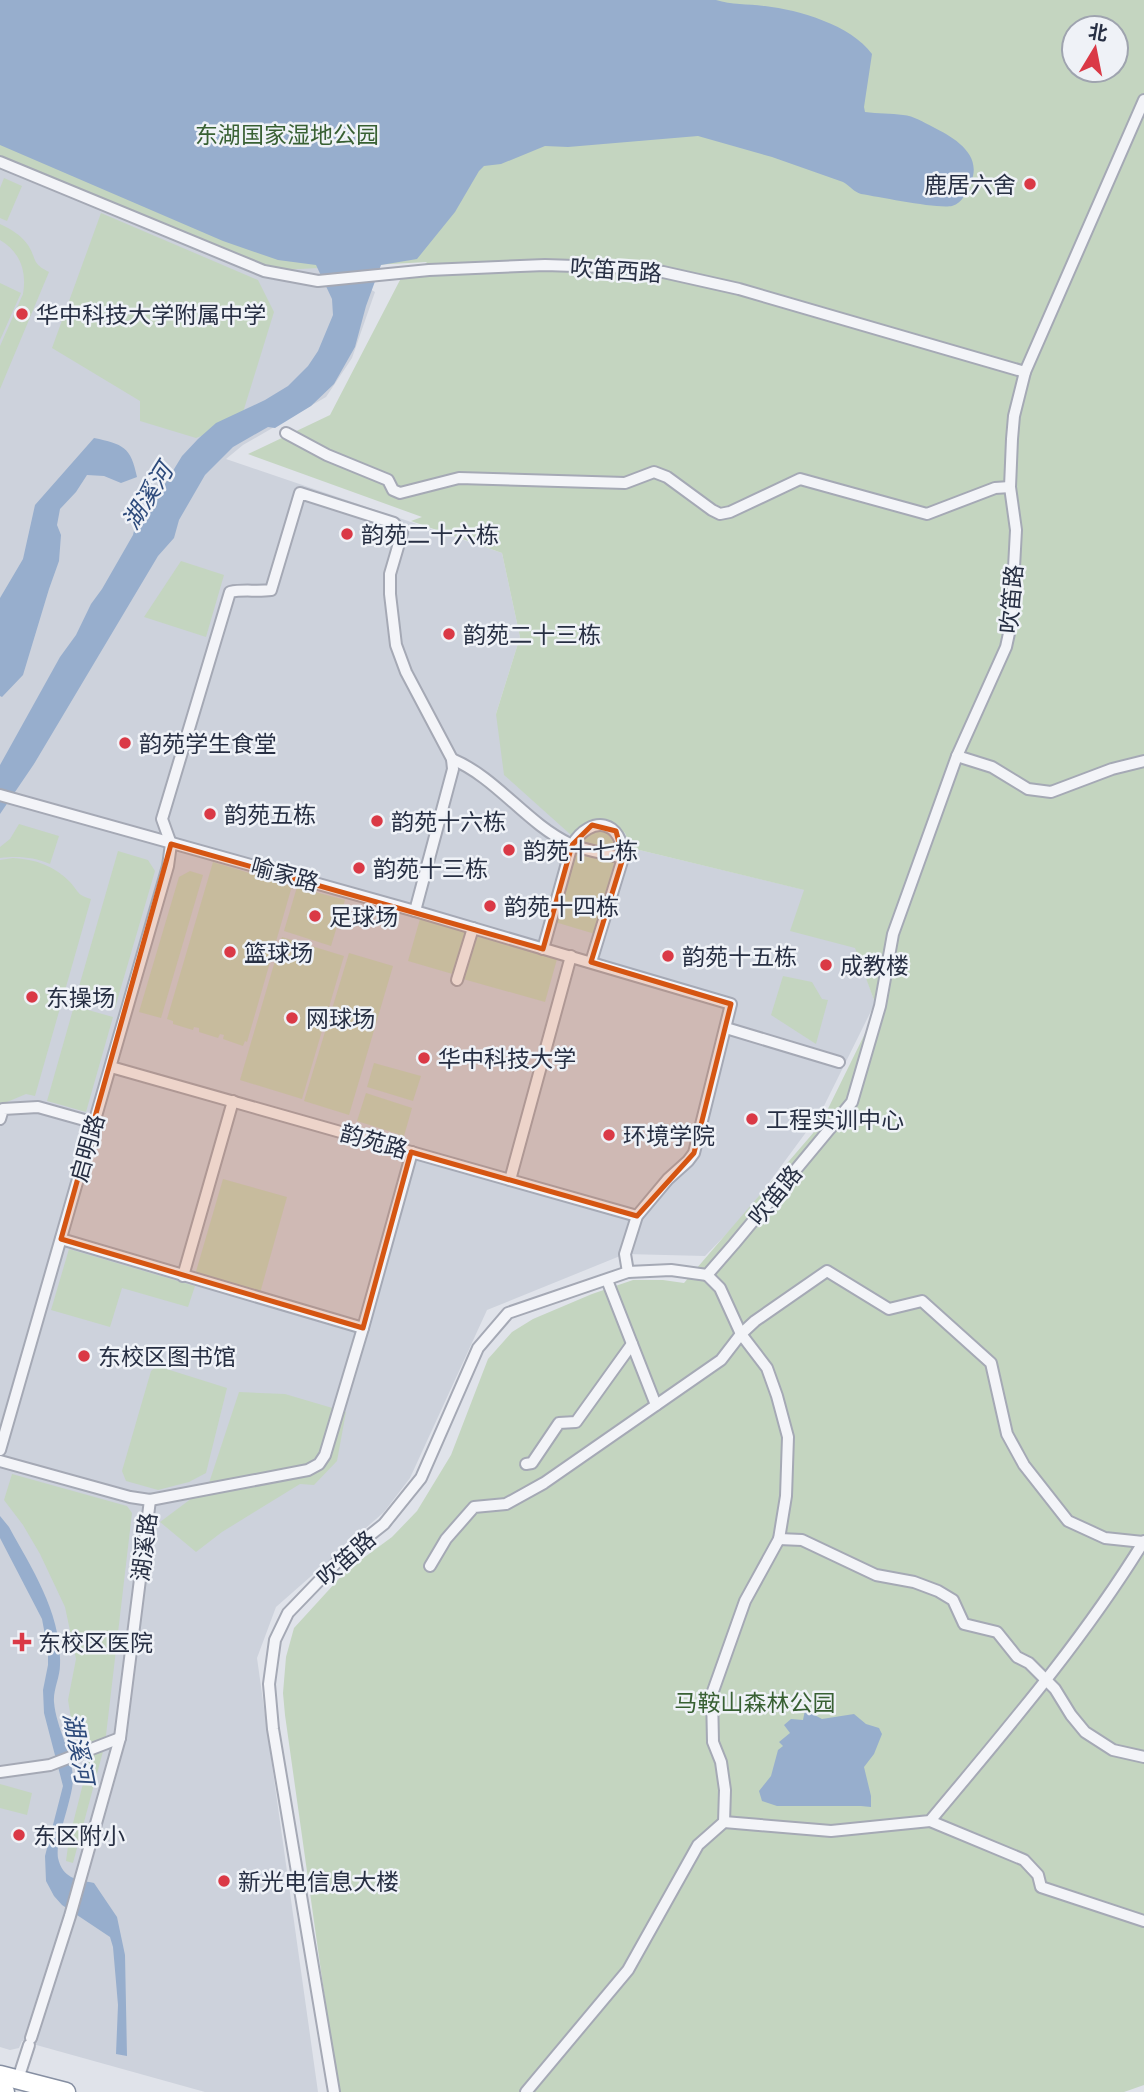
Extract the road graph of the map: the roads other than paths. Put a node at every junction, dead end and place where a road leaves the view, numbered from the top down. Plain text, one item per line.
1 (1144, 100) edge
2 (0, 162) edge
3 (1025, 372) junction
4 (286, 433) dead end
5 (1010, 487) junction
6 (957, 755) junction
7 (452, 759) junction
8 (1144, 761) edge
9 (0, 795) edge
10 (172, 844) junction
11 (572, 845) junction
12 (623, 858) junction
13 (415, 911) junction
14 (473, 928) junction
15 (543, 949) junction
16 (571, 957) junction
17 (591, 962) junction
18 (457, 980) dead end
19 (726, 1028) junction
20 (839, 1062) dead end
21 (111, 1067) junction
22 (233, 1101) junction
23 (0, 1119) edge
24 (95, 1123) junction
25 (412, 1152) junction
26 (510, 1180) junction
27 (637, 1216) junction
28 (61, 1239) junction
29 (628, 1272) junction
30 (707, 1275) junction
31 (183, 1276) junction
32 (607, 1280) junction
33 (363, 1328) junction
34 (741, 1334) junction
35 (632, 1345) junction
36 (656, 1405) junction
37 (0, 1450) edge
38 (0, 1461) edge
39 (526, 1464) dead end
40 (150, 1500) junction
41 (779, 1539) junction
42 (1144, 1542) edge
43 (430, 1566) dead end
44 (1046, 1681) junction
45 (120, 1738) junction
46 (1144, 1757) edge
47 (0, 1772) edge
48 (930, 1821) junction
49 (724, 1822) junction
50 (1144, 1921) edge
51 (6, 2084) edge
52 (66, 2092) edge
53 (334, 2092) edge
54 (526, 2092) edge

1 - 3 street, 吹笛路
2 - 3 street, 吹笛西路
3 - 5 street, 吹笛路
4 - 5 street
5 - 6 street, 吹笛路
6 - 8 street
6 - 30 street, 吹笛路
7 - 10 street
7 - 11 street
7 - 13 street
9 - 10 street, 喻家路
10 - 13 street, 喻家路
10 - 21 street, 启明路
11 - 12 street
11 - 12 street
11 - 15 street
12 - 17 street
13 - 14 street, 喻家路
14 - 15 street, 喻家路
14 - 18 street
15 - 16 street, 喻家路
16 - 17 street, 喻家路
16 - 26 street
17 - 19 street, 喻家路
19 - 20 street
19 - 27 street
21 - 22 street, 韵苑路
21 - 24 street, 启明路
22 - 25 street, 韵苑路
22 - 31 street
23 - 24 street
24 - 28 street, 启明路
25 - 26 street, 韵苑路
25 - 33 street, 湖溪路
26 - 27 street, 韵苑路
27 - 29 street
28 - 31 street
28 - 37 street, 启明路
29 - 30 street, 吹笛路
29 - 32 street, 吹笛路
30 - 34 street
31 - 33 street
32 - 35 street
32 - 53 street, 吹笛路
33 - 40 street, 湖溪路
34 - 36 street
34 - 41 street
34 - 42 street
35 - 36 street
35 - 39 street
36 - 43 street
38 - 40 street
40 - 45 street, 湖溪路
41 - 44 street
41 - 49 street
42 - 44 street
44 - 46 street
44 - 48 street
45 - 47 street
45 - 51 street, 湖溪路
48 - 49 street
48 - 50 street
49 - 54 street
51 - 52 highway

